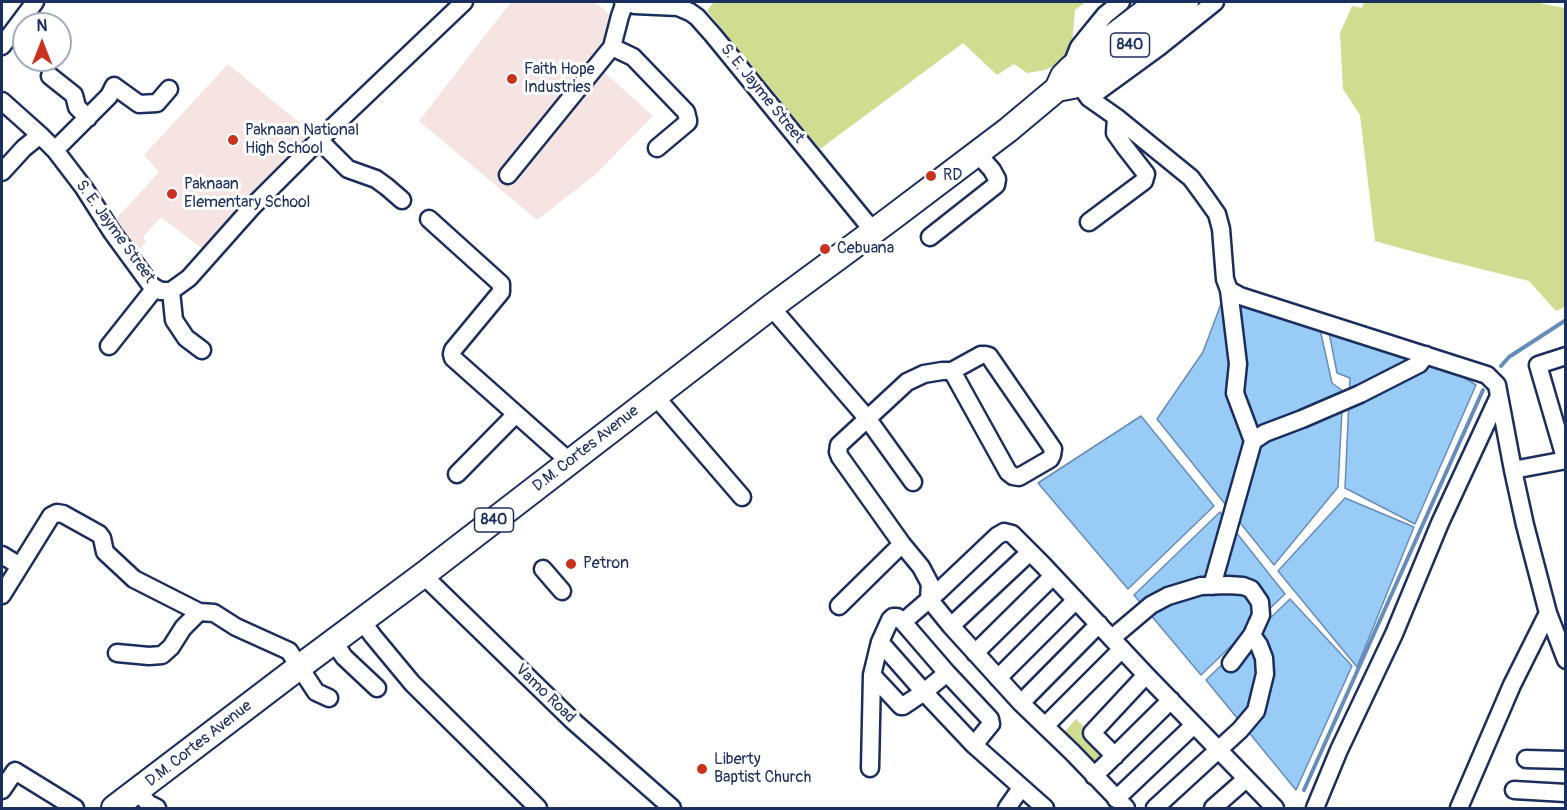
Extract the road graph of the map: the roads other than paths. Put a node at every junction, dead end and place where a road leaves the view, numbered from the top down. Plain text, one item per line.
1 (35, 2) edge
2 (464, 2) edge
3 (624, 2) edge
4 (1121, 2) edge
5 (1158, 2) edge
6 (1186, 2) edge
7 (1215, 2) edge
8 (683, 4) edge
9 (2, 46) edge
10 (612, 47) junction
11 (50, 76) dead end
12 (1074, 85) junction
13 (169, 89) dead end
14 (2, 101) edge
15 (1116, 117) junction
16 (88, 118) junction
17 (40, 135) junction
18 (319, 140) junction
19 (657, 148) dead end
20 (56, 150) junction
21 (976, 153) junction
22 (2, 172) edge
23 (508, 175) dead end
24 (402, 200) dead end
25 (429, 219) dead end
26 (1089, 222) dead end
27 (874, 232) junction
28 (930, 237) dead end
29 (163, 290) junction
30 (1229, 290) junction
31 (771, 307) junction
32 (109, 346) dead end
33 (202, 350) dead end
34 (1426, 355) junction
35 (1566, 356) edge
36 (952, 371) junction
37 (1494, 385) junction
38 (655, 396) junction
39 (516, 414) junction
40 (867, 418) junction
41 (1253, 441) junction
42 (1565, 460) edge
43 (569, 461) junction
44 (1513, 470) junction
45 (457, 474) dead end
46 (913, 482) dead end
47 (742, 497) dead end
48 (902, 544) junction
49 (1030, 552) junction
50 (2, 555) edge
51 (22, 563) junction
52 (543, 569) dead end
53 (423, 575) junction
54 (1053, 576) junction
55 (1212, 586) junction
56 (562, 591) dead end
57 (2, 595) edge
58 (929, 599) junction
59 (1076, 600) junction
60 (839, 606) dead end
61 (199, 612) junction
62 (1548, 613) junction
63 (362, 621) junction
64 (903, 622) junction
65 (1099, 624) junction
66 (951, 626) junction
67 (1251, 635) junction
68 (334, 642) junction
69 (880, 642) junction
70 (1117, 644) junction
71 (117, 653) dead end
72 (975, 653) junction
73 (1566, 660) edge
74 (1231, 663) dead end
75 (301, 666) junction
76 (947, 673) junction
77 (872, 675) junction
78 (1146, 675) junction
79 (998, 678) junction
80 (377, 688) dead end
81 (924, 692) junction
82 (329, 698) dead end
83 (1171, 700) junction
84 (1021, 703) junction
85 (1194, 725) junction
86 (1045, 726) junction
87 (974, 745) junction
88 (1218, 749) junction
89 (1115, 756) junction
90 (1526, 759) dead end
91 (1566, 760) edge
92 (870, 768) dead end
93 (1094, 776) junction
94 (1246, 779) junction
95 (1021, 788) junction
96 (2, 790) edge
97 (1514, 790) dead end
98 (1566, 793) edge
99 (124, 803) edge
100 (1121, 803) edge
101 (1269, 807) edge
102 (75, 808) edge
103 (157, 808) edge
104 (538, 808) edge
105 (672, 808) edge
106 (1007, 808) edge
107 (1046, 808) edge
108 (1155, 808) edge
109 (1213, 808) edge
110 (1315, 808) edge
111 (1459, 808) edge

1 - 9 street
2 - 18 street, S. E. Jayme Street
3 - 8 street, S. E. Jayme Street
3 - 10 street
4 - 12 street
5 - 12 highway, D.M. Cortes Avenue / 840
6 - 12 highway, D.M. Cortes Avenue / 840
7 - 12 street
8 - 27 street, S. E. Jayme Street
10 - 19 street
10 - 23 street
11 - 16 street
12 - 15 street
12 - 21 highway, D.M. Cortes Avenue / 840
13 - 16 street
14 - 17 street, S. E. Jayme Street
15 - 26 street
15 - 30 street
16 - 20 street
17 - 20 street, S. E. Jayme Street
17 - 22 street
18 - 24 street
18 - 29 street, S. E. Jayme Street
20 - 29 street, S. E. Jayme Street
21 - 27 highway, D.M. Cortes Avenue / 840
21 - 28 street
25 - 39 street
27 - 31 highway, D.M. Cortes Avenue / 840
29 - 32 street
29 - 33 street
30 - 34 street
30 - 41 street
31 - 38 highway, D.M. Cortes Avenue / 840
31 - 40 street
34 - 37 street
34 - 41 street
35 - 42 street
36 - 36 street
36 - 40 street
37 - 44 street
37 - 110 street
38 - 43 highway, D.M. Cortes Avenue / 840
38 - 47 street
39 - 43 street
39 - 45 street
40 - 46 street
40 - 48 street
41 - 55 street
42 - 44 street
43 - 53 highway, D.M. Cortes Avenue / 840
44 - 62 street
48 - 58 street
48 - 60 street
49 - 54 street
49 - 58 street
49 - 66 street
50 - 51 street
51 - 57 street
51 - 61 street
52 - 56 street
53 - 63 highway, D.M. Cortes Avenue / 840
53 - 105 street, Vamo Road
54 - 59 street
54 - 72 street
55 - 67 street
55 - 70 street
58 - 64 street
58 - 66 street
59 - 65 street
59 - 79 street
61 - 71 street
61 - 75 street
62 - 73 street
62 - 111 street
63 - 68 highway, D.M. Cortes Avenue / 840
63 - 104 street
64 - 69 street
64 - 76 street
65 - 70 street
65 - 84 street
66 - 72 street
67 - 74 street
67 - 88 street
68 - 75 highway, D.M. Cortes Avenue / 840
68 - 80 street
69 - 77 street
69 - 81 street
70 - 78 street
70 - 86 street
72 - 79 street
75 - 82 street
75 - 99 highway, D.M. Cortes Avenue / 840
76 - 81 street
76 - 87 street
77 - 81 street
77 - 92 street
78 - 83 street
78 - 89 street
79 - 84 street
81 - 87 street
83 - 85 street
83 - 89 street
84 - 86 street
85 - 88 street
85 - 100 street
86 - 93 street
87 - 95 street
88 - 94 street
88 - 108 street
89 - 93 street
90 - 91 street
93 - 100 street
94 - 101 street
94 - 109 street
95 - 106 street
95 - 107 street
96 - 102 street
97 - 98 street
99 - 103 street

